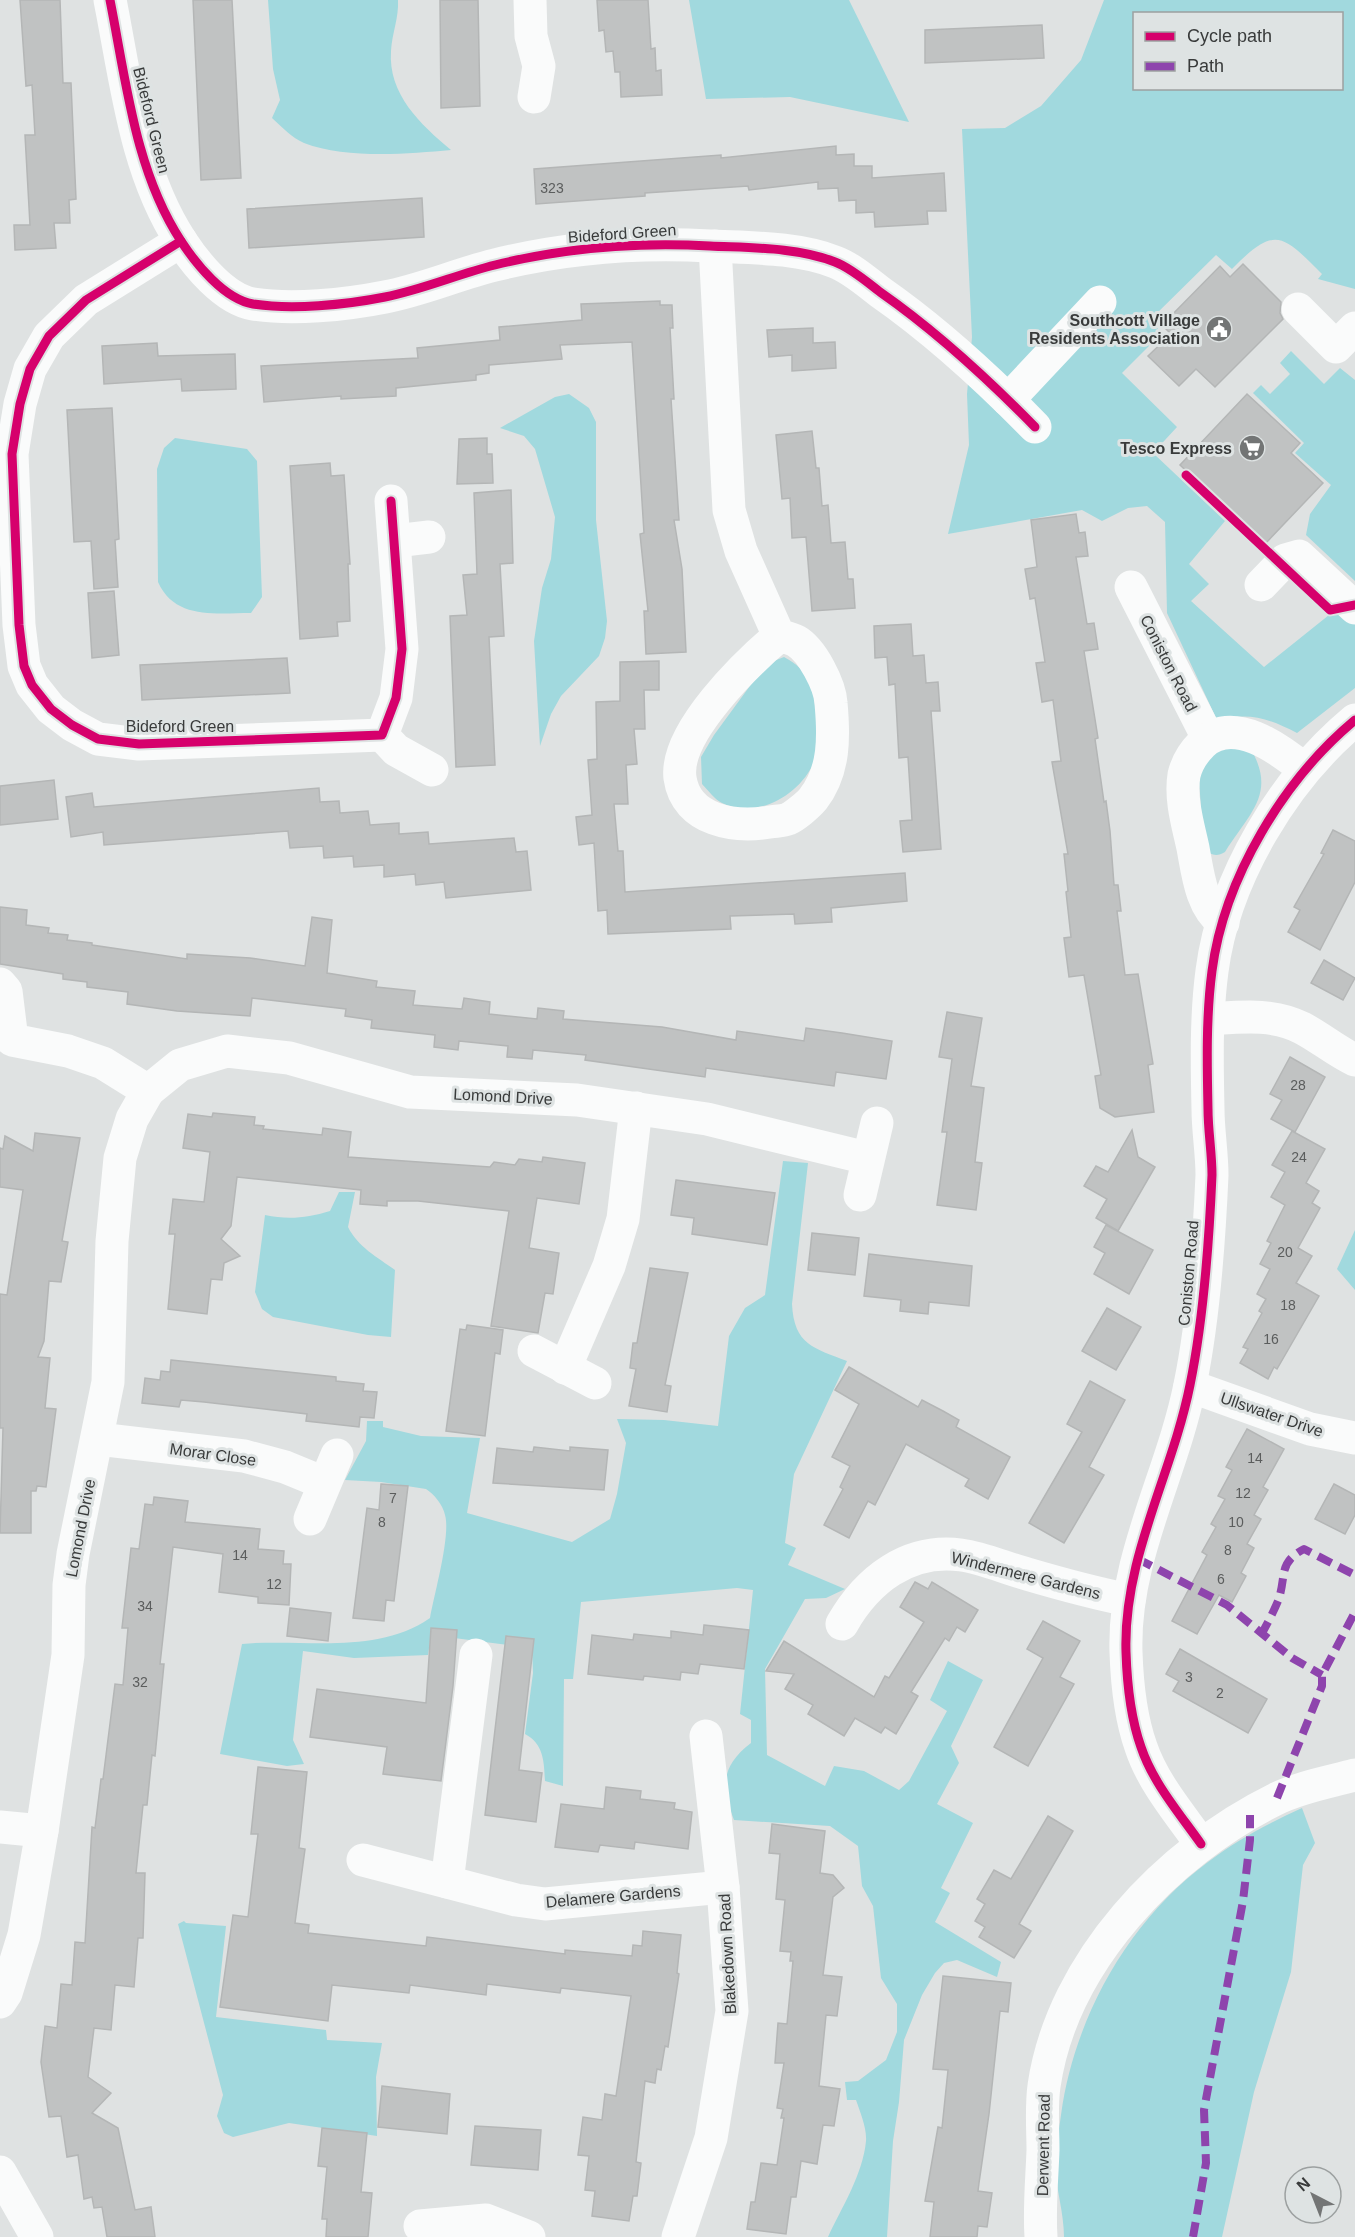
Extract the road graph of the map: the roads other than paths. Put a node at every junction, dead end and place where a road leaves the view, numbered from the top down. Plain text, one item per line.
1 (110, 0) edge
2 (530, 0) edge
3 (534, 98) dead end
4 (182, 241) junction
5 (715, 246) junction
6 (1100, 302) dead end
7 (1298, 309) dead end
8 (1355, 328) edge
9 (1008, 400) junction
10 (1035, 427) dead end
11 (391, 501) dead end
12 (429, 537) dead end
13 (395, 541) junction
14 (1261, 585) dead end
15 (1131, 587) dead end
16 (1355, 608) edge
17 (778, 636) junction
18 (1355, 720) edge
19 (382, 735) junction
20 (1208, 738) junction
21 (1304, 769) junction
22 (432, 770) dead end
23 (1223, 923) junction
24 (0, 984) edge
25 (1209, 1019) junction
26 (1355, 1060) edge
27 (148, 1091) junction
28 (636, 1108) junction
29 (877, 1123) dead end
30 (867, 1158) junction
31 (860, 1195) dead end
32 (534, 1352) dead end
33 (565, 1368) junction
34 (595, 1383) dead end
35 (1190, 1386) junction
36 (1355, 1438) edge
37 (98, 1439) junction
38 (310, 1519) dead end
39 (1129, 1600) junction
40 (842, 1624) dead end
41 (476, 1655) dead end
42 (706, 1736) dead end
43 (1355, 1776) edge
44 (0, 1827) edge
45 (42, 1831) junction
46 (1201, 1844) junction
47 (363, 1860) dead end
48 (447, 1882) junction
49 (723, 1887) junction
50 (0, 2002) edge
51 (0, 2172) edge
52 (420, 2226) dead end
53 (37, 2237) edge
54 (529, 2237) edge
55 (678, 2237) edge
56 (1041, 2237) edge

1 - 4 street, Bideford Green
2 - 3 street
4 - 5 street, Bideford Green
4 - 19 street, Bideford Green
5 - 9 street, Bideford Green
5 - 17 street
6 - 9 street
7 - 8 street
9 - 10 street, Bideford Green
11 - 13 street
12 - 13 street
13 - 19 street
14 - 16 street
15 - 20 street, Coniston Road
17 - 17 street
18 - 21 street, Coniston Road
19 - 22 street
20 - 21 street
20 - 23 street
21 - 23 street, Coniston Road
23 - 25 street, Coniston Road
24 - 27 street
25 - 26 street
25 - 35 street, Coniston Road
27 - 28 street, Lomond Drive
27 - 37 street, Lomond Drive
28 - 30 street, Lomond Drive
28 - 33 street
29 - 30 street
30 - 31 street
32 - 33 street
33 - 34 street
35 - 36 street, Ullswater Drive
35 - 39 street, Coniston Road
37 - 38 street, Morar Close
37 - 45 street, Lomond Drive
39 - 40 street, Windermere Gardens
39 - 46 street, Coniston Road
41 - 48 street
42 - 49 street, Blakedown Road
43 - 46 street, Derwent Road
44 - 45 street
45 - 50 street, Lomond Drive
46 - 56 street, Derwent Road
47 - 48 street, Delamere Gardens
48 - 49 street, Delamere Gardens
49 - 55 street, Blakedown Road
51 - 53 street
52 - 54 street

